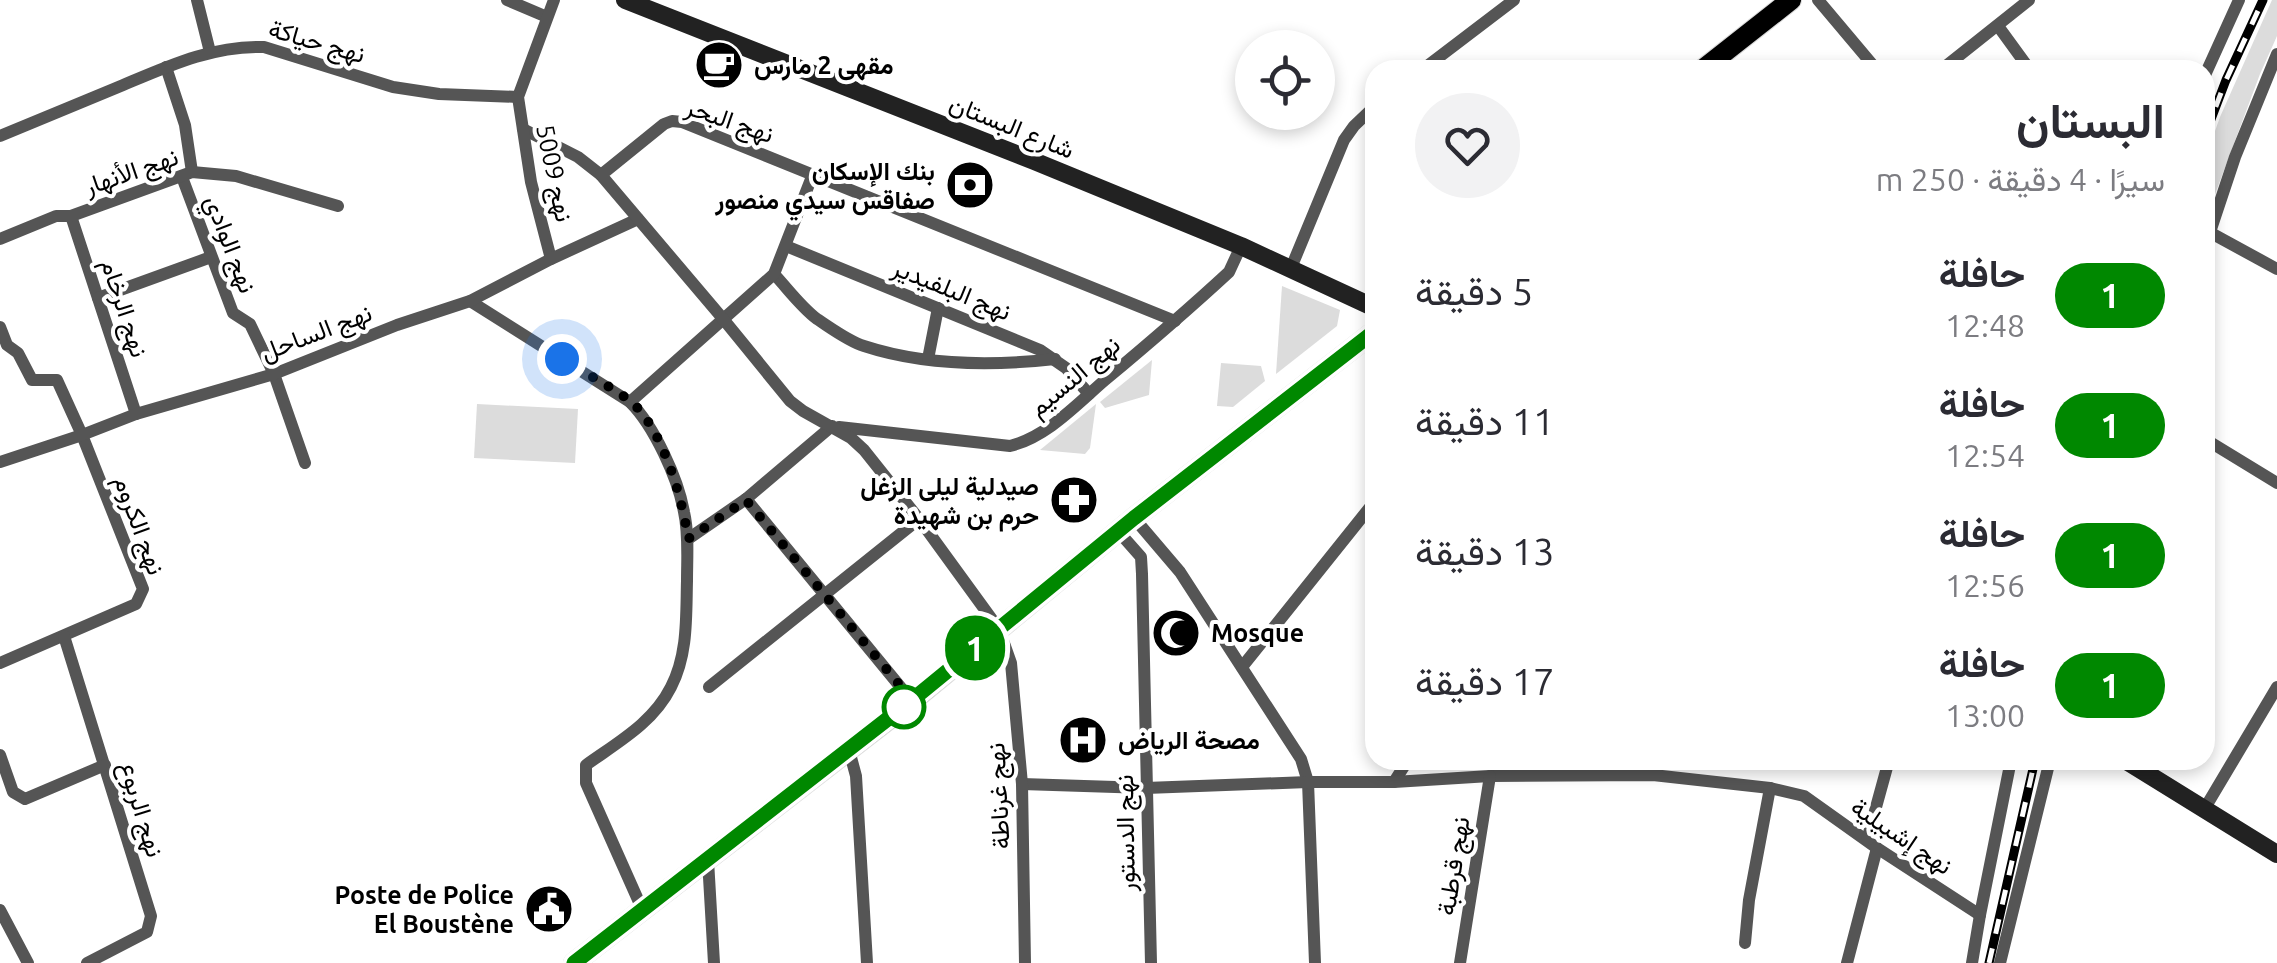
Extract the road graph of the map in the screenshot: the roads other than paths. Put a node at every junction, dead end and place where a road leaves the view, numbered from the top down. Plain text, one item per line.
1 (197, 0) edge
2 (507, 0) edge
3 (554, 0) edge
4 (625, 0) edge
5 (1514, 0) edge
6 (1791, 0) edge
7 (1818, 0) edge
8 (2030, 0) edge
9 (2239, 0) edge
10 (546, 17) junction
11 (1998, 26) junction
12 (210, 52) junction
13 (1435, 60) edge
14 (1715, 60) edge
15 (1869, 60) edge
16 (1954, 60) edge
17 (2023, 60) edge
18 (2212, 60) edge
19 (2275, 62) edge
20 (166, 68) junction
21 (518, 96) junction
22 (1365, 116) edge
23 (522, 129) junction
24 (0, 136) edge
25 (187, 174) junction
26 (813, 174) junction
27 (601, 175) junction
28 (338, 206) dead end
29 (71, 216) junction
30 (2215, 217) edge
31 (638, 218) junction
32 (2215, 236) edge
33 (0, 239) edge
34 (786, 246) junction
35 (1240, 246) junction
36 (212, 256) junction
37 (551, 259) junction
38 (1290, 268) junction
39 (2277, 270) edge
40 (774, 274) junction
41 (98, 298) junction
42 (470, 301) junction
43 (1365, 303) edge
44 (938, 308) junction
45 (724, 320) junction
46 (1175, 321) junction
47 (0, 327) edge
48 (1365, 338) edge
49 (3, 346) edge
50 (1055, 358) junction
51 (928, 359) junction
52 (274, 374) junction
53 (1088, 394) junction
54 (630, 402) junction
55 (136, 414) junction
56 (832, 426) junction
57 (82, 435) junction
58 (902, 436) junction
59 (2215, 444) edge
60 (0, 462) edge
61 (306, 464) dead end
62 (882, 470) junction
63 (2277, 483) edge
64 (746, 500) junction
65 (1365, 513) edge
66 (919, 518) junction
67 (1126, 524) junction
68 (688, 539) junction
69 (822, 594) junction
70 (999, 628) junction
71 (64, 636) junction
72 (0, 663) edge
73 (1242, 667) junction
74 (710, 686) dead end
75 (2277, 688) edge
76 (912, 700) junction
77 (849, 750) junction
78 (0, 756) edge
79 (105, 766) junction
80 (1402, 770) edge
81 (1655, 770) edge
82 (1887, 770) edge
83 (2009, 770) edge
84 (2048, 770) edge
85 (2143, 770) edge
86 (1652, 775) junction
87 (1490, 776) junction
88 (1308, 782) junction
89 (1394, 782) junction
90 (1022, 784) junction
91 (1146, 788) junction
92 (1770, 788) junction
93 (2205, 808) junction
94 (1872, 844) junction
95 (2277, 854) edge
96 (708, 860) junction
97 (0, 910) edge
98 (643, 911) junction
99 (1980, 915) junction
100 (1745, 942) dead end
101 (28, 963) edge
102 (87, 963) edge
103 (574, 963) edge
104 (714, 963) edge
105 (867, 963) edge
106 (1025, 963) edge
107 (1151, 963) edge
108 (1315, 963) edge
109 (1460, 963) edge
110 (1846, 963) edge
111 (1972, 963) edge
112 (2000, 963) edge

1 - 12 street
2 - 10 street
3 - 10 street
4 - 35 main road, شارع البستان
5 - 13 street
6 - 14 main road
7 - 15 street
8 - 11 street
9 - 18 street
10 - 21 street
11 - 16 street
11 - 17 street
12 - 20 street, نهج حياكة
12 - 21 street, نهج حياكة
19 - 30 street
20 - 24 street, نهج حياكة
20 - 25 street, نهج الوادي
21 - 23 street, نهج 5009
22 - 38 street
23 - 27 street
23 - 37 street, نهج 5009
25 - 28 street, نهج الأنهار
25 - 29 street, نهج الأنهار
25 - 36 street, نهج الوادي
26 - 27 street, نهج البحر
26 - 34 street
26 - 46 street, نهج البحر
27 - 31 street
29 - 33 street, نهج الأنهار
29 - 41 street, نهج الرخام
31 - 37 street, نهج الساحل
31 - 45 street
32 - 39 street
34 - 40 street
34 - 44 street, نهج البلفيدير
35 - 38 main road, شارع البستان
35 - 46 street, نهج النسيم
36 - 41 street
36 - 52 street, نهج الوادي
37 - 42 street, نهج الساحل
38 - 43 main road, شارع البستان
40 - 45 street
40 - 51 street
41 - 55 street, نهج الرخام
42 - 52 street, نهج الساحل
42 - 54 street
44 - 50 street, نهج البلفيدير
44 - 51 street
45 - 54 street
45 - 56 street
46 - 53 street, نهج النسيم
47 - 49 street
48 - 67 main road
49 - 57 street, نهج الكروم
50 - 51 street
50 - 53 street, نهج البلفيدير
52 - 55 street, نهج الساحل
52 - 61 street, نهج الوادي
53 - 58 street, نهج النسيم
54 - 68 street
55 - 57 street, نهج الساحل
56 - 58 street, نهج النسيم
56 - 62 street
56 - 64 street
57 - 60 street, نهج الساحل
57 - 71 street, نهج الكروم
58 - 62 street
59 - 63 street
62 - 66 street
64 - 68 street
64 - 69 street
65 - 73 street
66 - 69 street
66 - 70 street
67 - 70 main road
67 - 73 street
67 - 91 street, نهج الدستور
68 - 98 street
69 - 74 street
69 - 76 street
70 - 76 main road
70 - 90 street, نهج غرناطة
71 - 72 street, نهج الكروم
71 - 79 street, نهج الربوع
73 - 88 street
75 - 93 street
76 - 77 main road
77 - 96 main road
77 - 105 street
78 - 79 street
79 - 102 street, نهج الربوع
80 - 89 street
81 - 86 street
82 - 94 street
83 - 99 street
84 - 112 street
85 - 93 main road
86 - 87 street, نهج إشبيلية
86 - 92 street, نهج إشبيلية
87 - 89 street, نهج إشبيلية
87 - 109 street, نهج قرطبة
88 - 89 street, نهج إشبيلية
88 - 91 street, نهج إشبيلية
88 - 108 street
90 - 91 street, نهج إشبيلية
90 - 106 street, نهج غرناطة
91 - 107 street, نهج الدستور
92 - 94 street, نهج إشبيلية
92 - 100 street
93 - 95 main road
94 - 99 street, نهج إشبيلية
94 - 110 street
96 - 98 main road
96 - 104 street
97 - 101 street
98 - 103 main road
99 - 111 street

